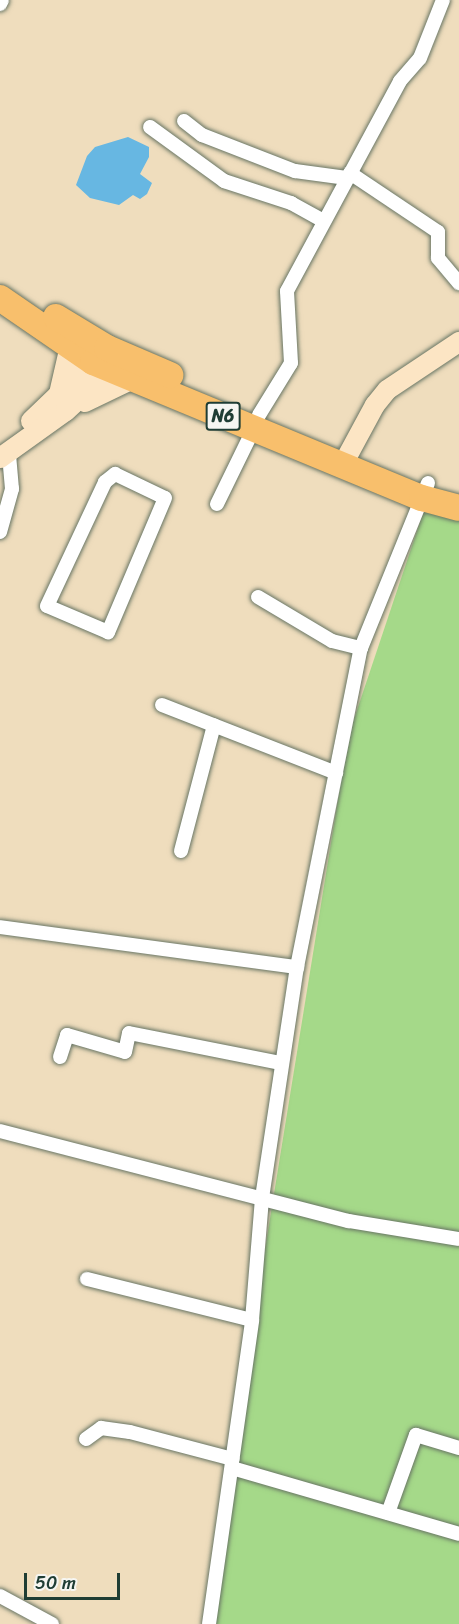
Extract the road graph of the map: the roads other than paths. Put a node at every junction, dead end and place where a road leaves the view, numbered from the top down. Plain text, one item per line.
1 (443, 0) edge
2 (184, 121) dead end
3 (150, 127) dead end
4 (348, 176) junction
5 (323, 221) junction
6 (0, 281) edge
7 (459, 283) edge
8 (0, 298) edge
9 (459, 342) edge
10 (70, 346) junction
11 (114, 363) junction
12 (62, 405) junction
13 (256, 421) junction
14 (3, 451) edge
15 (346, 458) junction
16 (115, 474) joint
17 (425, 490) junction
18 (459, 493) edge
19 (217, 504) dead end
20 (459, 508) edge
21 (0, 532) edge
22 (258, 597) dead end
23 (361, 648) junction
24 (162, 705) dead end
25 (214, 725) junction
26 (336, 773) junction
27 (181, 851) dead end
28 (0, 927) edge
29 (297, 967) junction
30 (60, 1057) dead end
31 (281, 1063) junction
32 (0, 1131) edge
33 (262, 1198) junction
34 (459, 1239) edge
35 (87, 1279) dead end
36 (252, 1320) junction
37 (86, 1439) dead end
38 (459, 1448) edge
39 (233, 1463) junction
40 (388, 1513) junction
41 (459, 1534) edge
42 (0, 1596) edge
43 (52, 1624) edge
44 (209, 1624) edge

1 - 4 street
2 - 4 street
3 - 5 street
4 - 5 street
4 - 7 street
5 - 13 street
6 - 11 highway, N6
8 - 10 highway, N6
9 - 15 street
10 - 11 highway, N6
10 - 12 street
11 - 12 street
11 - 12 street
11 - 13 highway, N6
12 - 14 street
13 - 15 highway, N6
13 - 19 street
14 - 21 street
15 - 17 highway, N6
16 - 16 street
17 - 18 highway, N6
17 - 20 highway, N6
17 - 23 street
22 - 23 street
23 - 26 street
24 - 25 street
25 - 26 street
25 - 27 street
26 - 29 street
28 - 29 street
29 - 31 street
30 - 31 street
31 - 33 street
32 - 33 street
33 - 34 street
33 - 36 street
35 - 36 street
36 - 39 street
37 - 39 street
38 - 40 street
39 - 40 street
39 - 44 street
40 - 41 street
42 - 43 street

